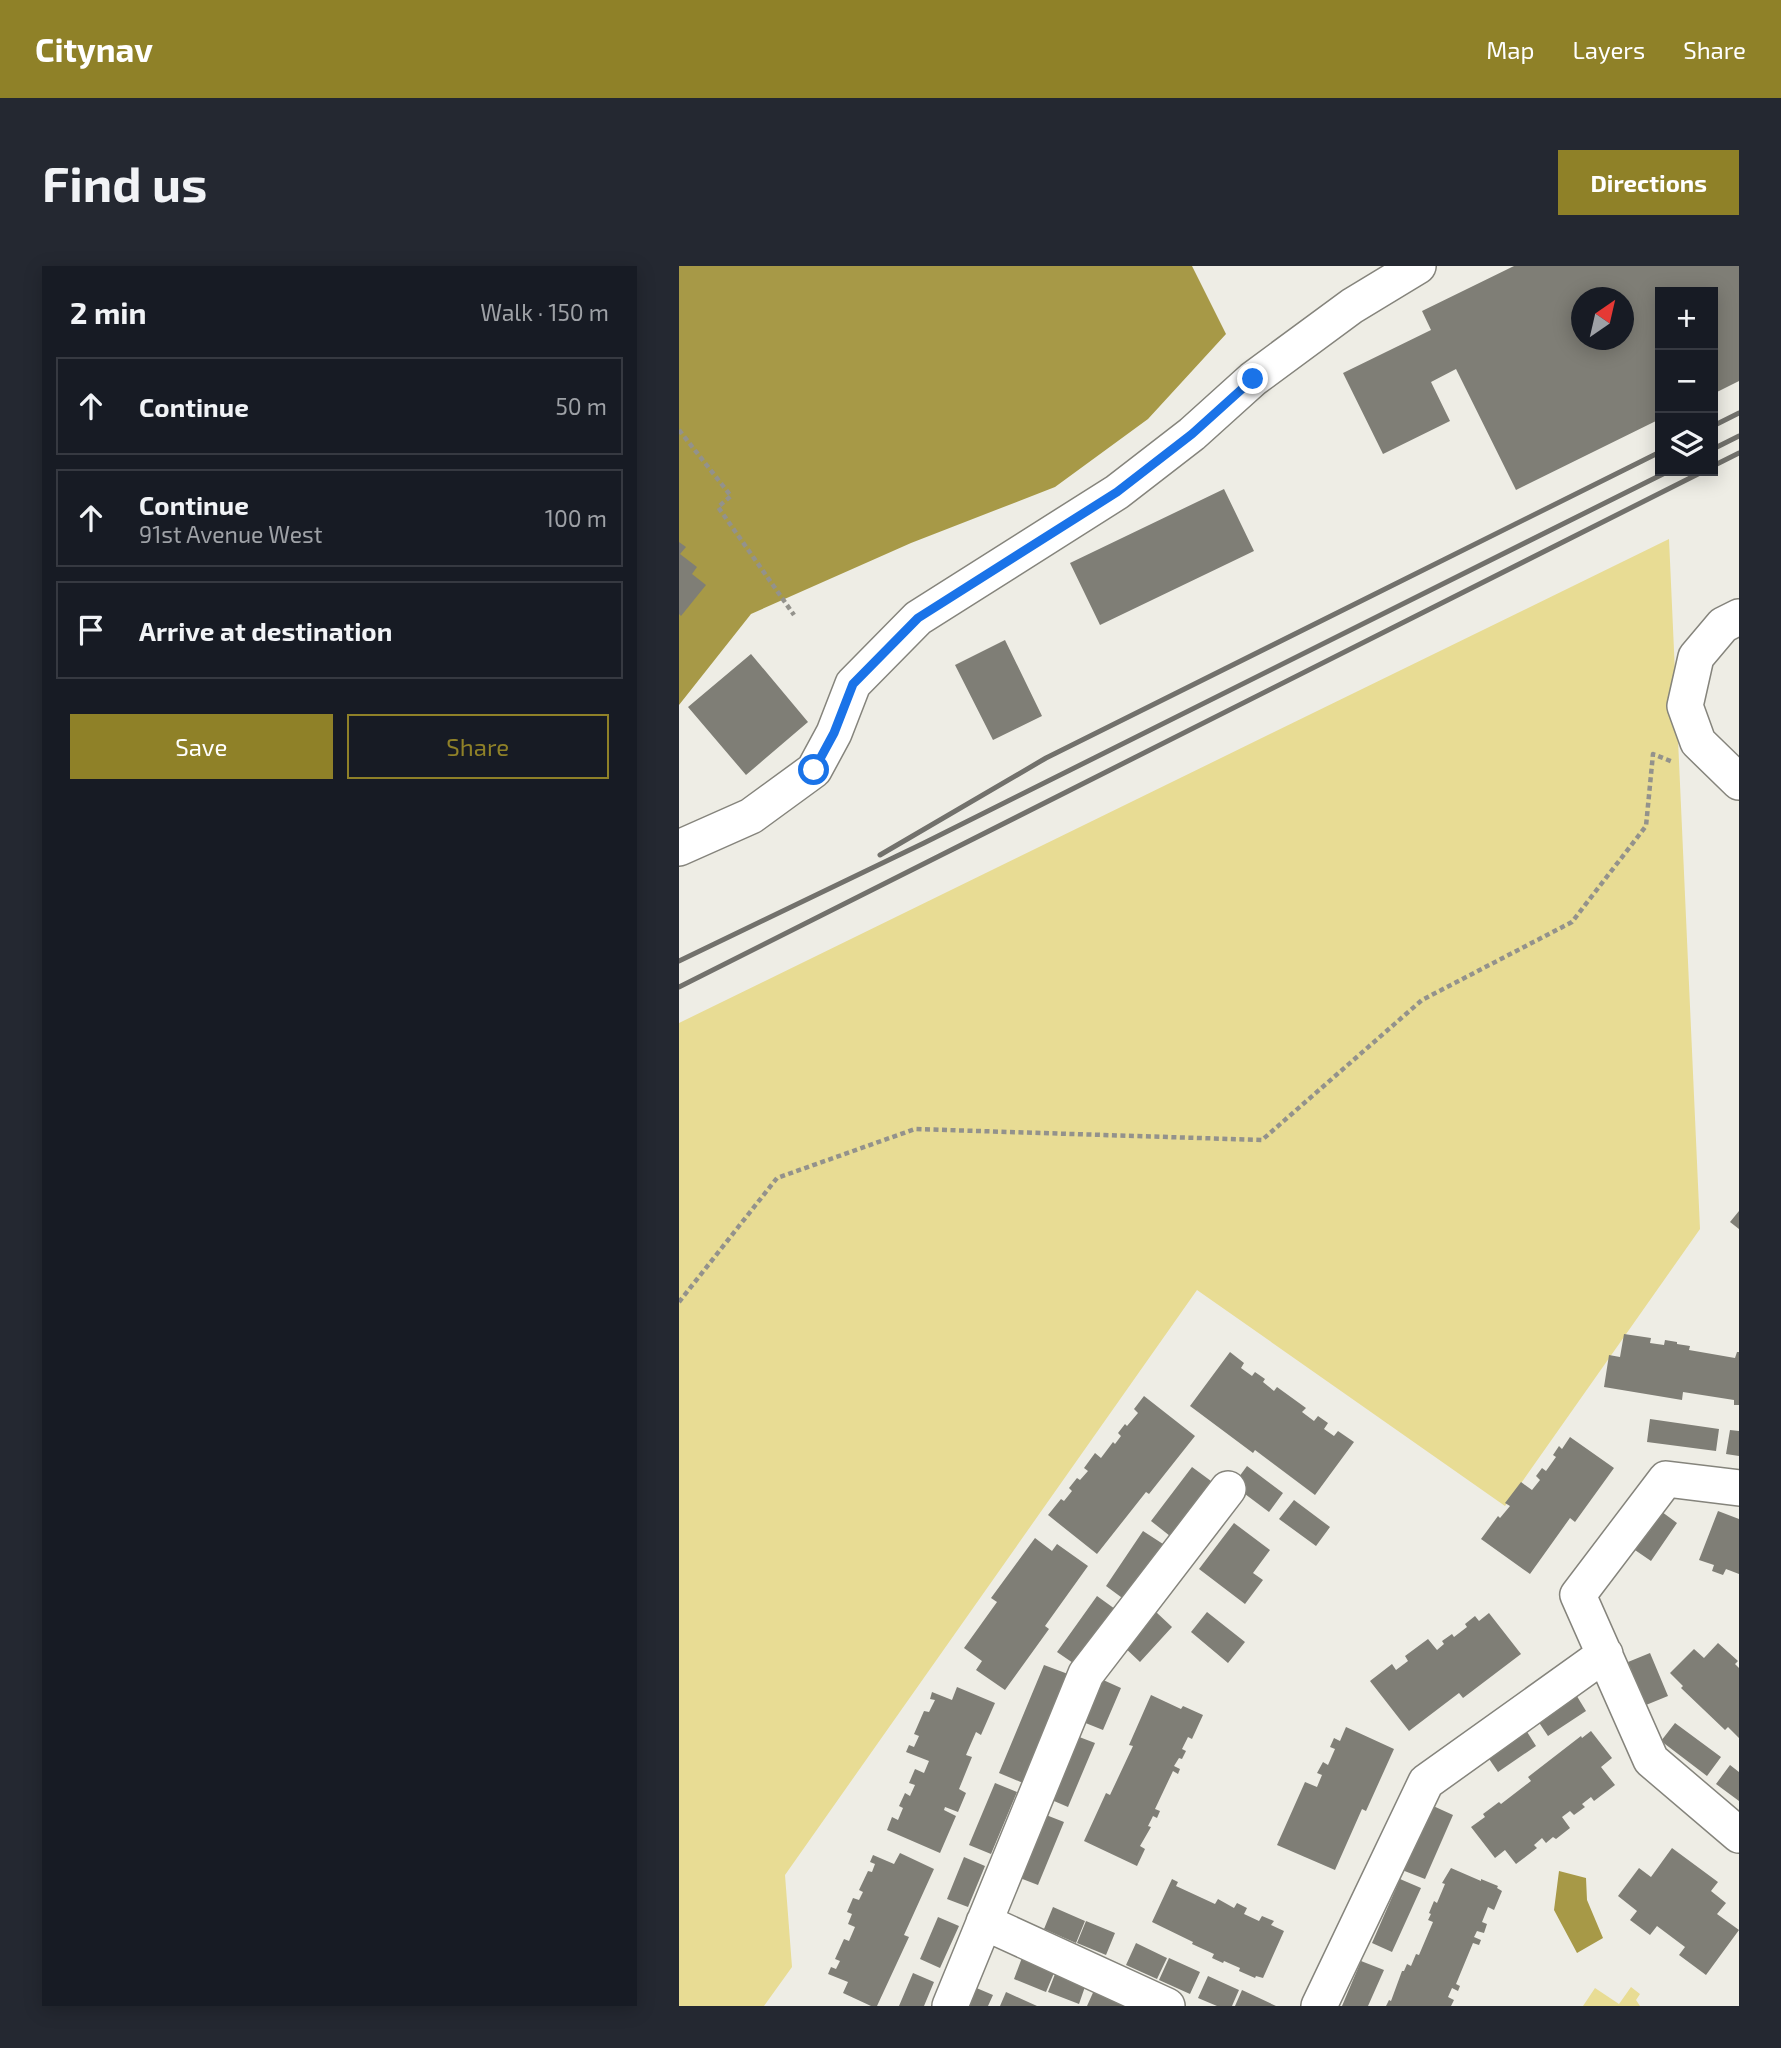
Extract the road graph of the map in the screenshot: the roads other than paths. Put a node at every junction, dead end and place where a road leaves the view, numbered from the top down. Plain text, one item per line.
1 (1418, 266) edge
2 (1739, 617) edge
3 (1739, 782) edge
4 (679, 848) edge
5 (1739, 1488) edge
6 (1228, 1489) dead end
7 (1605, 1654) junction
8 (1739, 1835) edge
9 (984, 1922) junction
10 (950, 2006) edge
11 (1167, 2006) edge
12 (1319, 2006) edge

1 - 4 street
2 - 3 street
5 - 7 street
6 - 9 street
7 - 8 street
7 - 12 street
9 - 10 street
9 - 11 street

